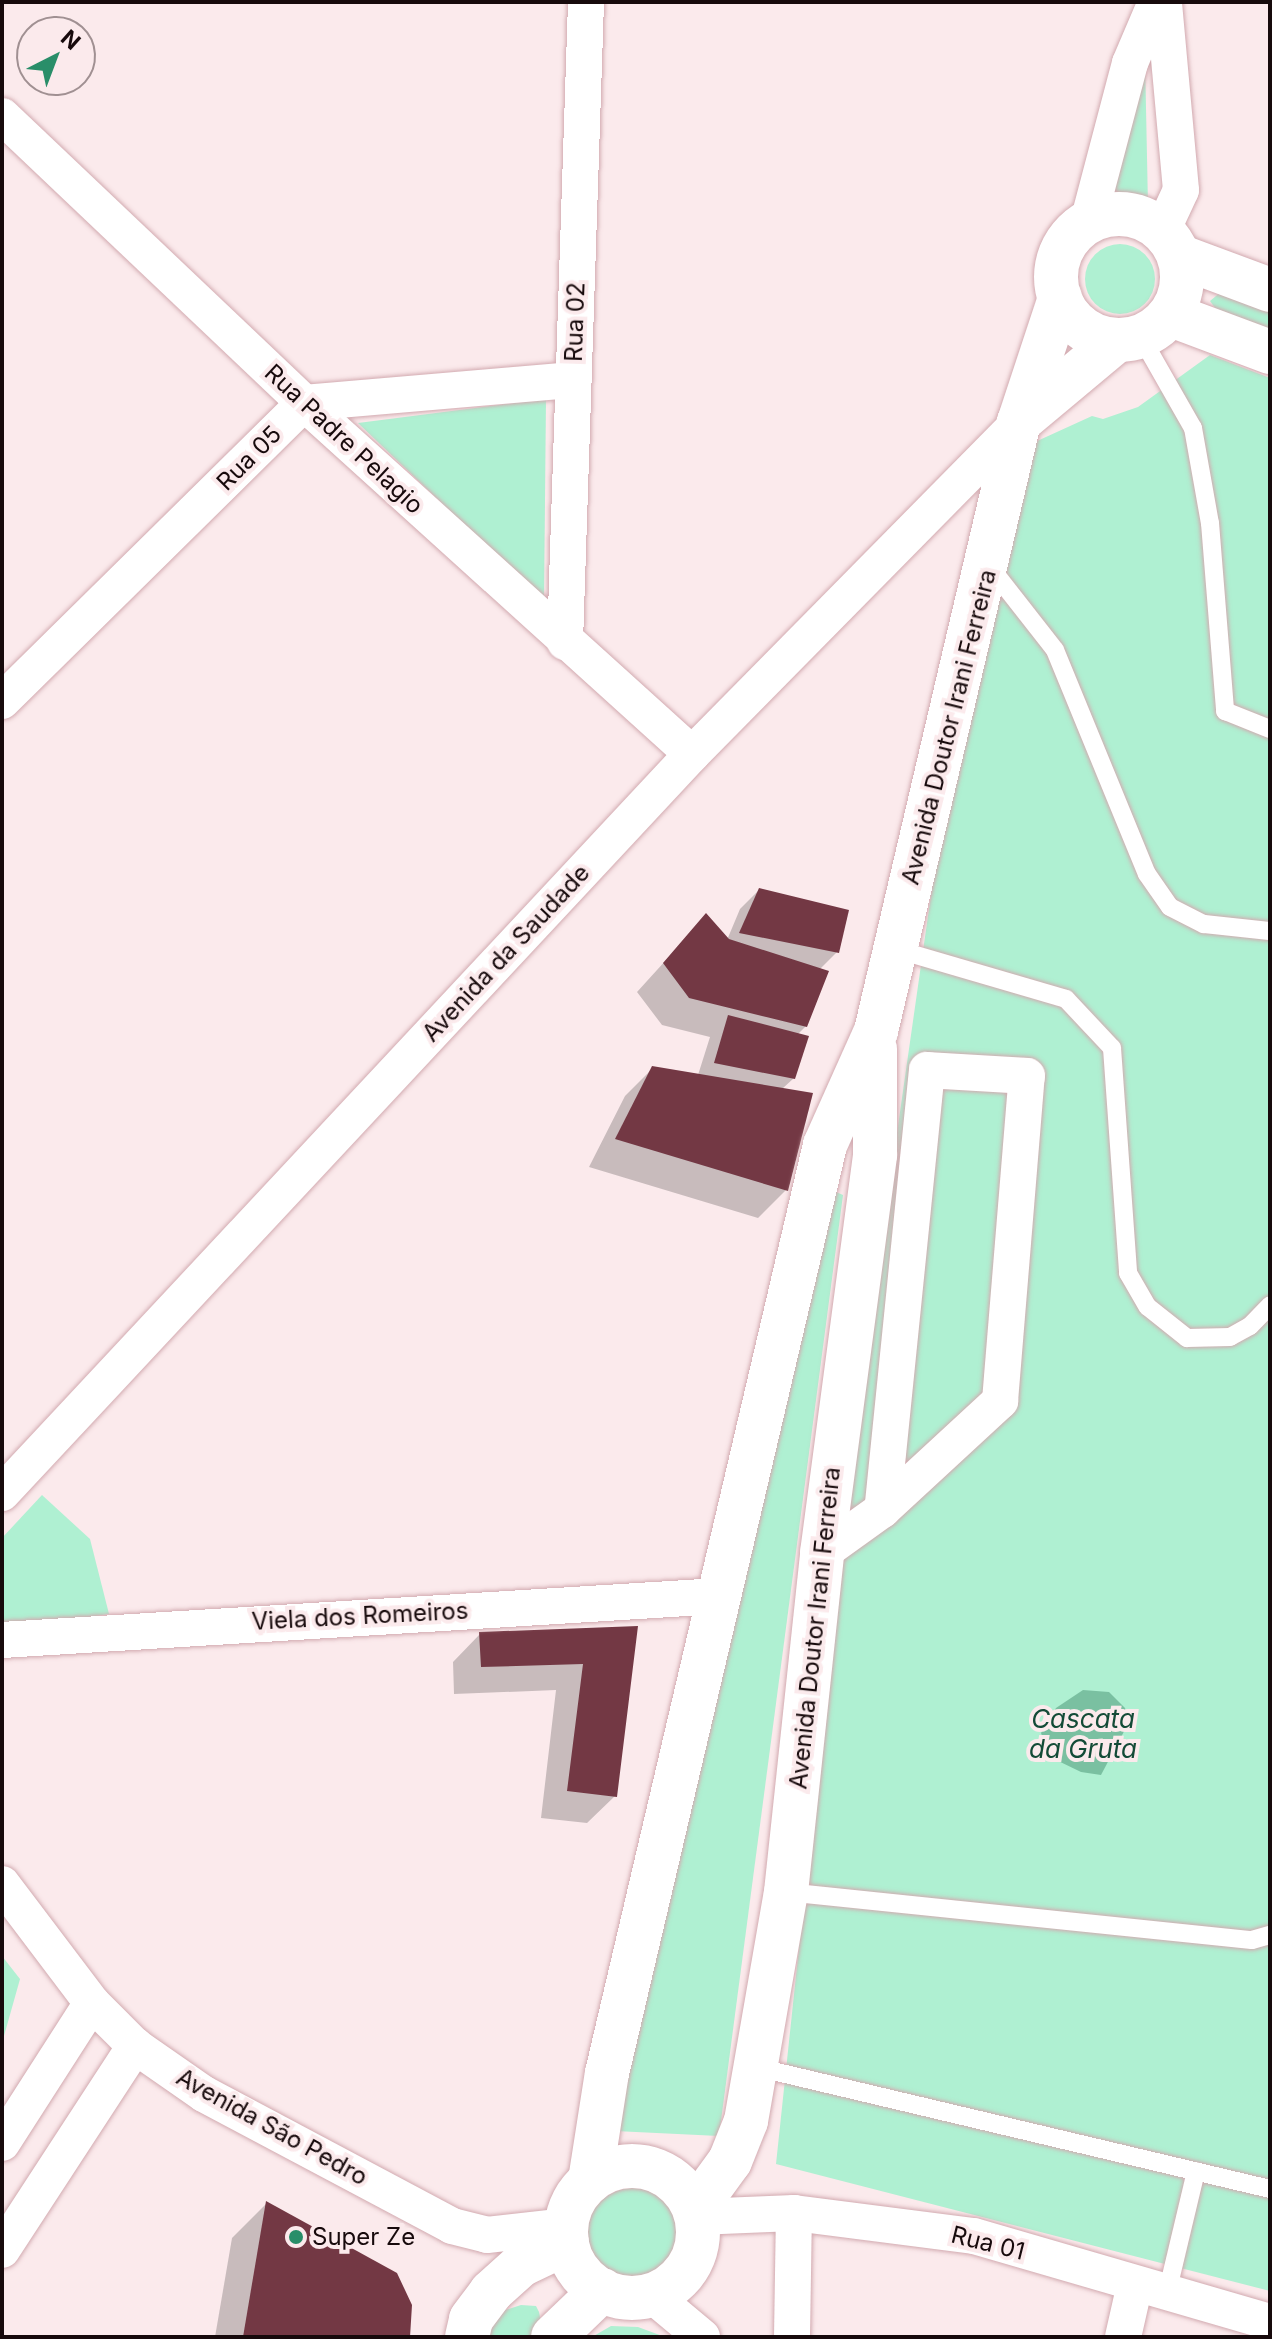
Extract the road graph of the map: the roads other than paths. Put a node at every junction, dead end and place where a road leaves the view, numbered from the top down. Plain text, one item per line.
1 (586, 2) edge
2 (1156, 2) edge
3 (1164, 2) edge
4 (2, 116) edge
5 (1088, 222) junction
6 (1170, 244) junction
7 (1270, 290) edge
8 (1060, 298) junction
9 (1142, 331) junction
10 (1270, 352) edge
11 (573, 380) junction
12 (304, 403) junction
13 (1019, 422) junction
14 (989, 566) junction
15 (565, 642) junction
16 (2, 701) edge
17 (1270, 729) edge
18 (692, 754) junction
19 (1270, 931) edge
20 (895, 949) junction
21 (876, 1031) junction
22 (1270, 1305) edge
23 (2, 1493) edge
24 (882, 1510) junction
25 (822, 1553) junction
26 (719, 1596) junction
27 (2, 1640) edge
28 (2, 1884) edge
29 (786, 1892) junction
30 (1270, 1935) edge
31 (92, 2003) junction
32 (135, 2046) junction
33 (756, 2067) junction
34 (2, 2143) edge
35 (1196, 2171) junction
36 (590, 2181) junction
37 (1270, 2189) edge
38 (696, 2213) junction
39 (794, 2213) junction
40 (567, 2234) junction
41 (4, 2253) edge
42 (1151, 2289) junction
43 (602, 2290) junction
44 (653, 2296) junction
45 (1270, 2322) edge
46 (467, 2337) edge
47 (553, 2337) edge
48 (702, 2337) edge
49 (792, 2337) edge
50 (1123, 2337) edge

1 - 11 street, Rua 02
2 - 5 street
3 - 6 street
4 - 12 street, Rua Padre Pelagio
5 - 6 street
5 - 8 street
6 - 7 street
6 - 9 street
8 - 9 street
8 - 13 street, Avenida Doutor Irani Ferreira
9 - 10 street
9 - 13 street
9 - 17 lane
11 - 12 street
11 - 15 street, Rua 02
12 - 15 street, Rua Padre Pelagio
12 - 16 street, Rua 05
13 - 14 street, Avenida Doutor Irani Ferreira
13 - 18 street, Avenida da Saudade
14 - 19 lane
14 - 20 street, Avenida Doutor Irani Ferreira
15 - 18 street, Rua Padre Pelagio
18 - 23 street, Avenida da Saudade
20 - 21 street, Avenida Doutor Irani Ferreira
20 - 22 lane
21 - 25 street, Avenida Doutor Irani Ferreira
21 - 26 street, Avenida Doutor Irani Ferreira
24 - 24 street
24 - 25 street
25 - 29 street, Avenida Doutor Irani Ferreira
26 - 27 street, Viela dos Romeiros
26 - 36 street, Avenida Doutor Irani Ferreira
28 - 31 street, Avenida São Pedro
29 - 30 lane
29 - 33 street, Avenida Doutor Irani Ferreira
31 - 32 street, Avenida São Pedro
31 - 34 street
32 - 40 street, Avenida São Pedro
32 - 41 street
33 - 35 lane
33 - 38 street, Avenida Doutor Irani Ferreira
35 - 37 lane
35 - 42 lane
36 - 38 street
36 - 40 street
38 - 39 street, Rua 01
38 - 44 street
39 - 42 street, Rua 01
39 - 49 street
40 - 43 street
40 - 46 street
42 - 45 street, Rua 01
42 - 50 street
43 - 44 street
43 - 47 street
44 - 48 street

